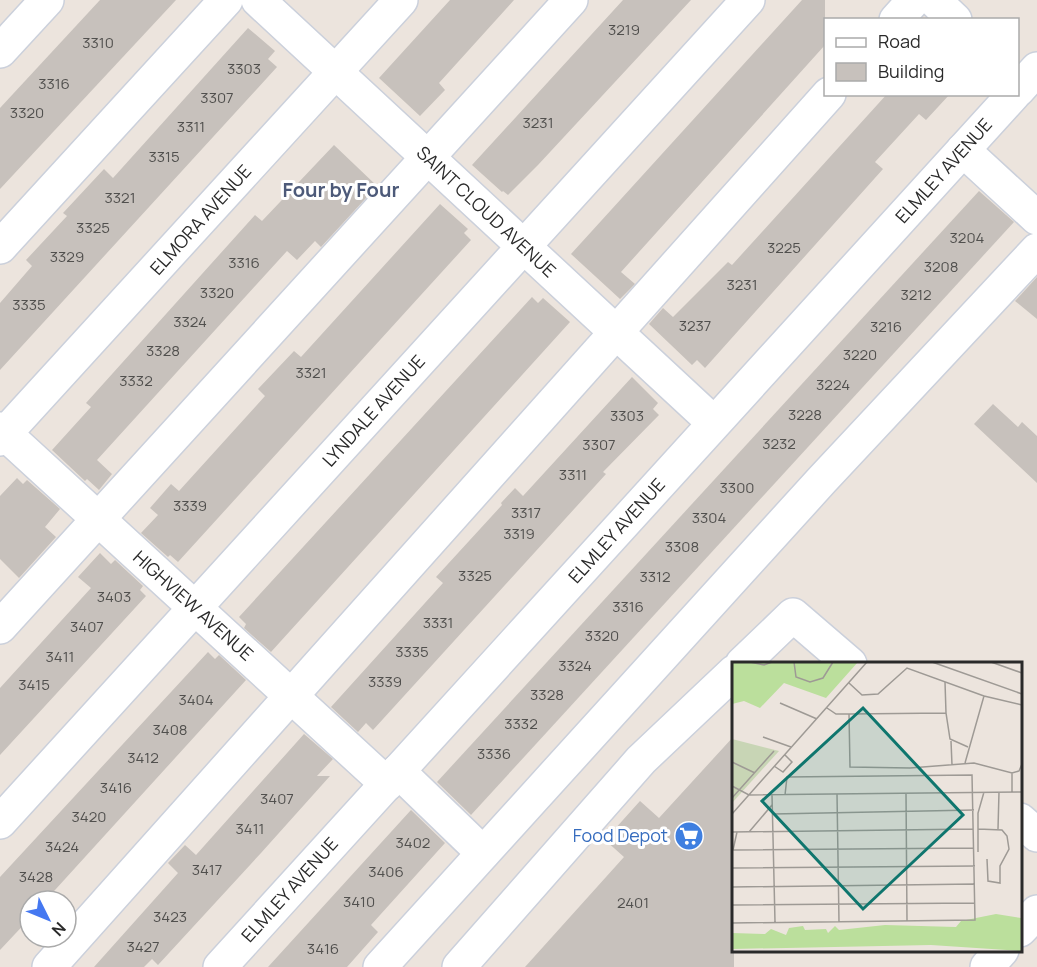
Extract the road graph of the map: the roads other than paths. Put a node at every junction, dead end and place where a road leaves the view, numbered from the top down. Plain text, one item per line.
1 (47, 0) edge
2 (226, 0) edge
3 (258, 0) edge
4 (401, 0) edge
5 (572, 0) edge
6 (748, 0) edge
7 (914, 0) edge
8 (934, 0) edge
9 (968, 0) edge
10 (898, 18) edge
11 (954, 18) edge
12 (970, 18) edge
13 (0, 51) edge
14 (336, 72) junction
15 (827, 96) edge
16 (1010, 96) edge
17 (963, 150) junction
18 (428, 158) junction
19 (1037, 218) edge
20 (0, 247) edge
21 (524, 247) junction
22 (1037, 250) edge
23 (616, 333) junction
24 (714, 423) junction
25 (2, 434) edge
26 (99, 520) junction
27 (195, 608) junction
28 (0, 627) edge
29 (744, 662) edge
30 (847, 662) edge
31 (732, 674) edge
32 (291, 695) junction
33 (392, 778) junction
34 (0, 822) edge
35 (1022, 822) edge
36 (1037, 835) edge
37 (483, 853) junction
38 (1037, 912) edge
39 (1022, 928) edge
40 (1001, 952) edge
41 (49, 967) edge
42 (220, 967) edge
43 (380, 967) edge
44 (459, 967) edge
45 (987, 967) edge

1 - 13 street
2 - 20 street
3 - 14 street, SAINT CLOUD AVENUE
4 - 14 street, ELMORA AVENUE
5 - 18 street
6 - 21 street, LYNDALE AVENUE
7 - 10 street
8 - 11 street
9 - 12 street
14 - 18 street, SAINT CLOUD AVENUE
14 - 25 street, ELMORA AVENUE
15 - 23 street
16 - 17 street, ELMLEY AVENUE
17 - 19 street
17 - 24 street, ELMLEY AVENUE
18 - 21 street, SAINT CLOUD AVENUE
18 - 26 street
21 - 23 street, SAINT CLOUD AVENUE
21 - 27 street, LYNDALE AVENUE
22 - 37 street
23 - 24 street, SAINT CLOUD AVENUE
23 - 32 street
24 - 33 street, ELMLEY AVENUE
25 - 26 street, HIGHVIEW AVENUE
26 - 27 street, HIGHVIEW AVENUE
26 - 28 street
27 - 32 street, HIGHVIEW AVENUE
27 - 34 street, LYNDALE AVENUE
29 - 30 street
31 - 44 street
32 - 33 street, HIGHVIEW AVENUE
32 - 41 street
33 - 37 street, HIGHVIEW AVENUE
33 - 42 street, ELMLEY AVENUE
35 - 36 street
37 - 43 street
38 - 39 street
40 - 45 street

